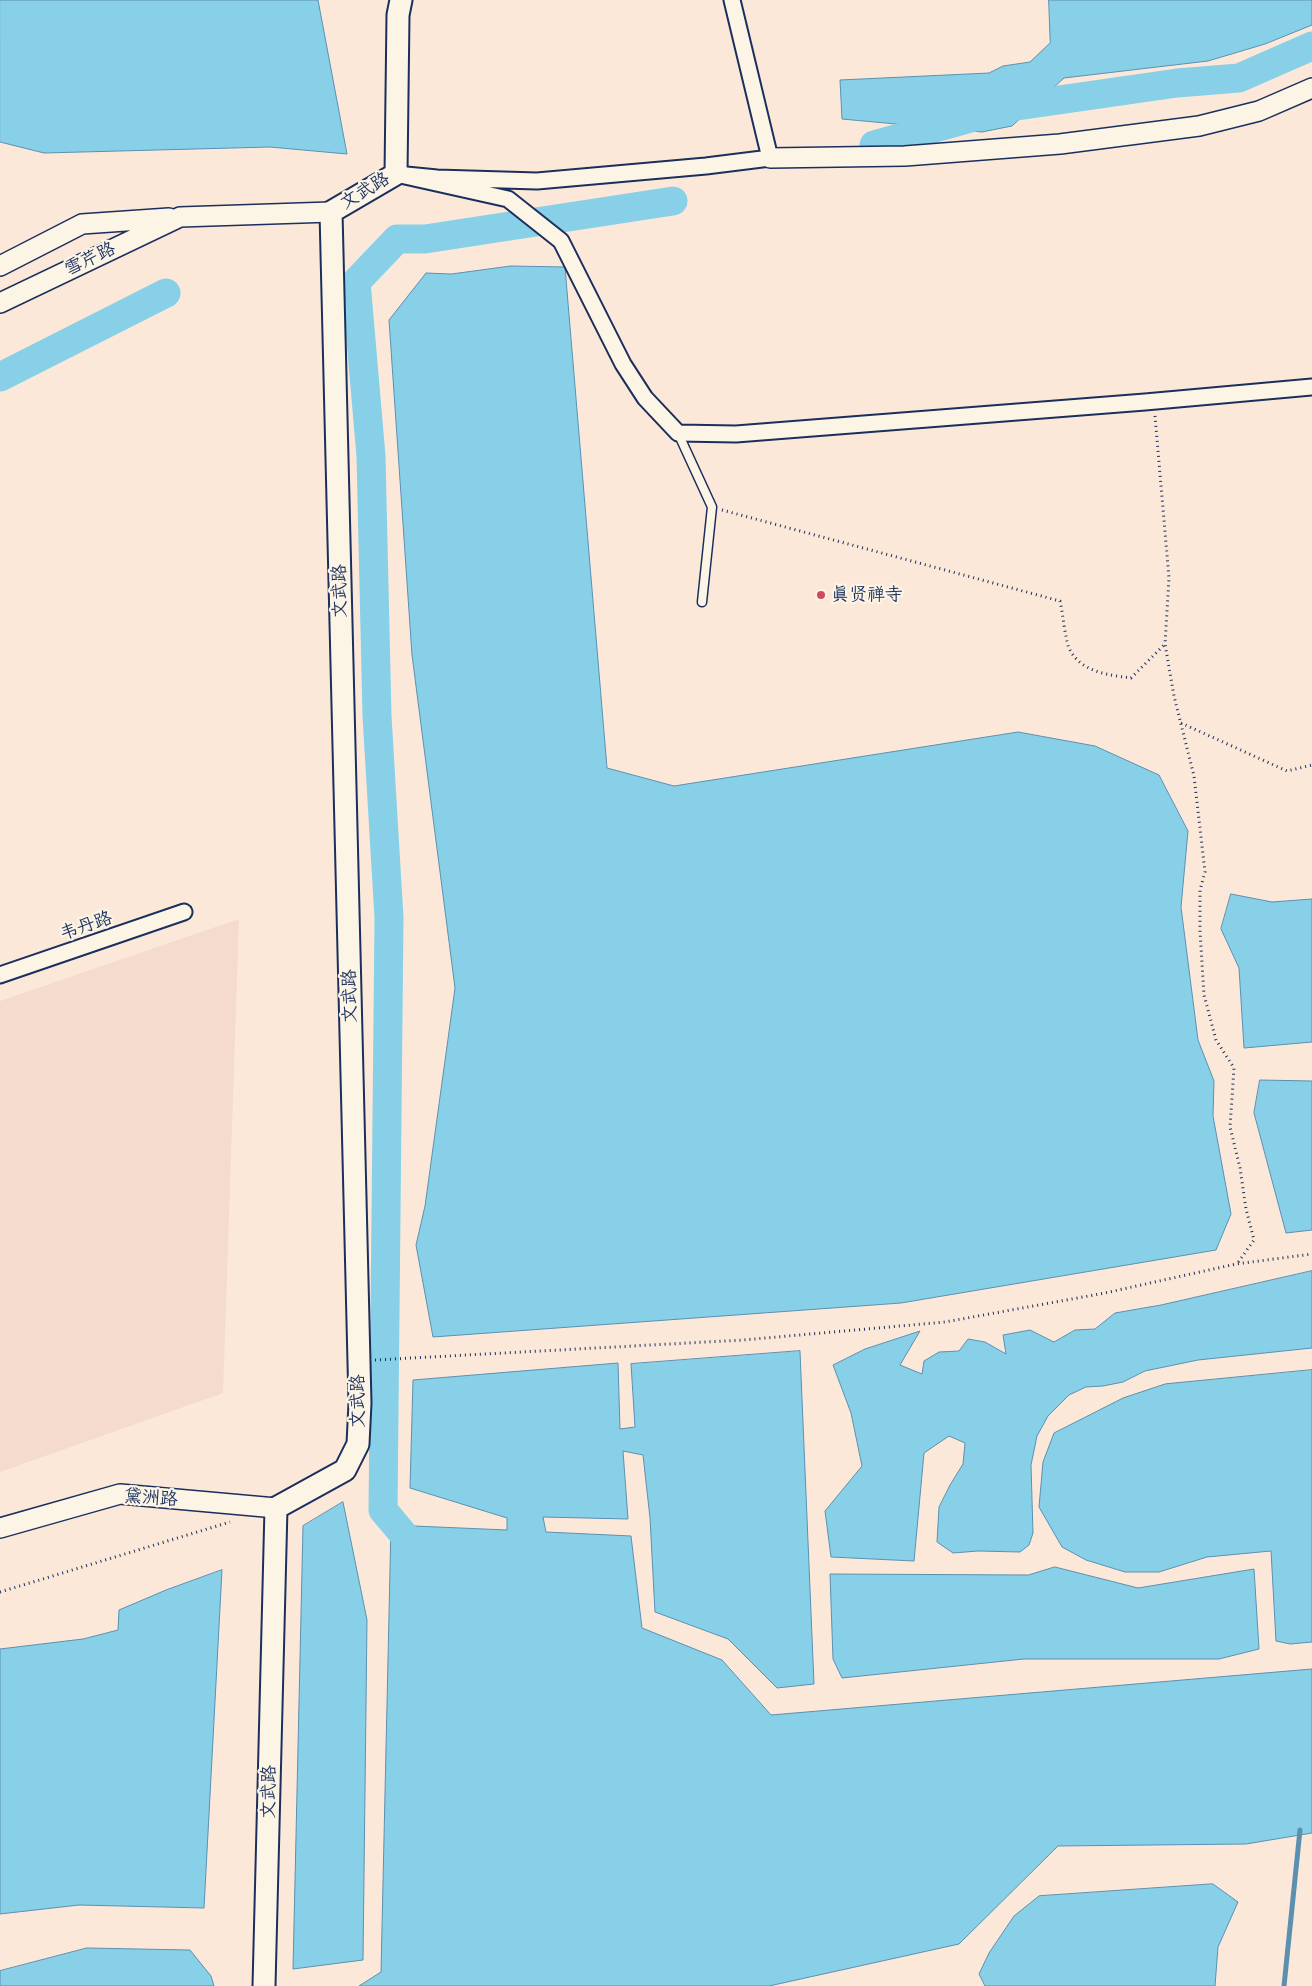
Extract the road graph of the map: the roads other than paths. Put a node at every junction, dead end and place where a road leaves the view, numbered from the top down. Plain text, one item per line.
1 (401, 0) edge
2 (732, 0) edge
3 (1312, 88) edge
4 (770, 158) junction
5 (396, 174) junction
6 (331, 212) junction
7 (180, 217) junction
8 (0, 266) edge
9 (0, 303) edge
10 (1312, 387) edge
11 (678, 433) junction
12 (702, 602) dead end
13 (184, 912) dead end
14 (0, 975) edge
15 (276, 1508) junction
16 (0, 1528) edge
17 (264, 1986) edge

1 - 5 main road, 文武路
2 - 4 street
3 - 4 street
4 - 5 street
5 - 6 main road, 文武路
5 - 11 street
6 - 7 street, 雪芹路
6 - 15 main road, 文武路
7 - 8 street, 雪芹路
7 - 9 street, 雪芹路
10 - 11 street
11 - 12 lane
13 - 14 street, 韦丹路
15 - 16 street, 黛洲路
15 - 17 main road, 文武路

